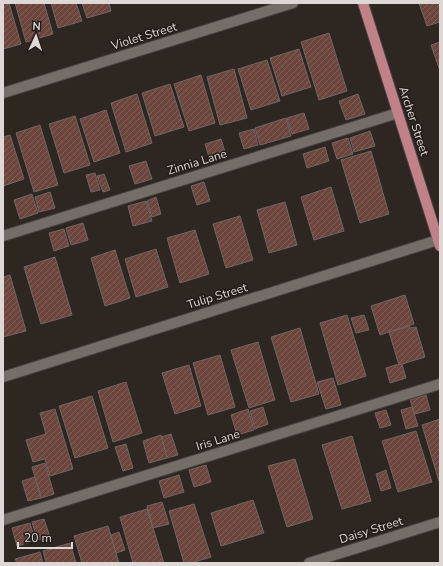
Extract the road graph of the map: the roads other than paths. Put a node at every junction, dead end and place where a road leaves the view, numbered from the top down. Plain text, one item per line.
1 (294, 3) edge
2 (363, 3) edge
3 (3, 93) edge
4 (398, 113) junction
5 (3, 236) edge
6 (439, 243) edge
7 (3, 377) edge
8 (440, 384) edge
9 (3, 520) edge
10 (440, 522) edge
11 (309, 563) edge

1 - 3 street, Violet Street
2 - 4 main road, Archer Street
4 - 5 street, Zinnia Lane
4 - 6 main road, Archer Street
6 - 7 street, Tulip Street
8 - 9 street, Iris Lane
10 - 11 street, Daisy Street

